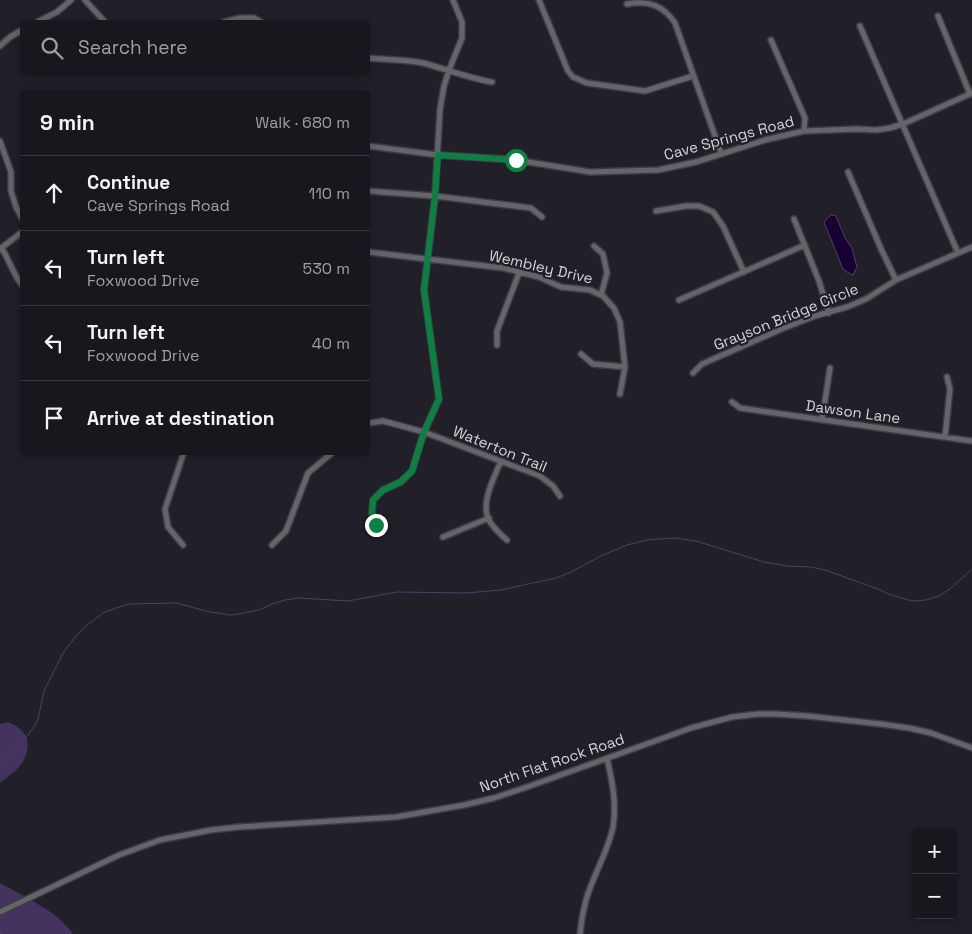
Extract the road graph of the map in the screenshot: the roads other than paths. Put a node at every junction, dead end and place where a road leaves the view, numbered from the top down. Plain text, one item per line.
1 (71, 0) edge
2 (85, 0) edge
3 (453, 0) edge
4 (539, 0) edge
5 (627, 4) dead end
6 (938, 16) dead end
7 (41, 20) edge
8 (103, 20) edge
9 (232, 20) edge
10 (258, 20) edge
11 (860, 26) dead end
12 (20, 31) edge
13 (771, 40) dead end
14 (0, 46) edge
15 (370, 58) edge
16 (449, 70) junction
17 (693, 76) junction
18 (492, 82) dead end
19 (971, 93) edge
20 (903, 124) junction
21 (804, 132) junction
22 (0, 141) edge
23 (370, 146) edge
24 (721, 153) junction
25 (438, 155) junction
26 (848, 172) dead end
27 (370, 191) edge
28 (435, 196) junction
29 (656, 211) dead end
30 (20, 214) edge
31 (542, 217) dead end
32 (794, 219) dead end
33 (20, 234) edge
34 (805, 245) junction
35 (594, 246) dead end
36 (972, 247) edge
37 (1, 249) edge
38 (370, 252) edge
39 (958, 253) junction
40 (428, 260) junction
41 (744, 272) junction
42 (519, 273) junction
43 (896, 280) junction
44 (20, 282) edge
45 (601, 295) junction
46 (678, 300) dead end
47 (828, 312) junction
48 (497, 346) dead end
49 (581, 354) dead end
50 (625, 367) junction
51 (830, 368) dead end
52 (693, 373) dead end
53 (947, 378) dead end
54 (620, 394) dead end
55 (732, 402) dead end
56 (822, 420) junction
57 (370, 423) edge
58 (424, 432) junction
59 (944, 437) junction
60 (972, 441) edge
61 (183, 455) edge
62 (329, 455) edge
63 (500, 461) junction
64 (560, 496) dead end
65 (489, 518) junction
66 (376, 525) dead end
67 (443, 537) dead end
68 (507, 540) dead end
69 (272, 544) dead end
70 (183, 546) dead end
71 (972, 748) edge
72 (607, 758) junction
73 (0, 912) edge
74 (580, 934) edge

1 - 7 street
2 - 8 street
3 - 16 street
4 - 17 street
5 - 17 street
6 - 19 street
9 - 10 street
11 - 20 street
12 - 14 street
13 - 21 street
15 - 16 street
16 - 18 street
16 - 25 street
17 - 24 street
19 - 20 street, Cave Springs Road
20 - 21 street, Cave Springs Road
20 - 39 street
21 - 24 street, Cave Springs Road
22 - 30 street
23 - 25 street, Cave Springs Road
24 - 25 street, Cave Springs Road
25 - 28 street
26 - 43 street
27 - 28 street
28 - 31 street
28 - 40 street
29 - 41 street
32 - 34 street
33 - 37 street
34 - 41 street
34 - 47 street
35 - 45 street
36 - 39 street, Grayson Bridge Circle
37 - 44 street
38 - 40 street, Wembley Drive
39 - 43 street, Grayson Bridge Circle
40 - 42 street, Wembley Drive
40 - 58 street
41 - 46 street
42 - 45 street, Wembley Drive
42 - 48 street
43 - 47 street, Grayson Bridge Circle
45 - 50 street, Wembley Drive
47 - 52 street, Grayson Bridge Circle
49 - 50 street
50 - 54 street, Wembley Drive
51 - 56 street
53 - 59 street
55 - 56 street, Dawson Lane
56 - 59 street, Dawson Lane
57 - 58 street, Waterton Trail
58 - 63 street, Waterton Trail
58 - 66 street
59 - 60 street, Dawson Lane
61 - 70 street
62 - 69 street
63 - 64 street, Waterton Trail
63 - 65 street
65 - 67 street
65 - 68 street
71 - 72 street, North Flat Rock Road
72 - 73 street, North Flat Rock Road
72 - 74 street

